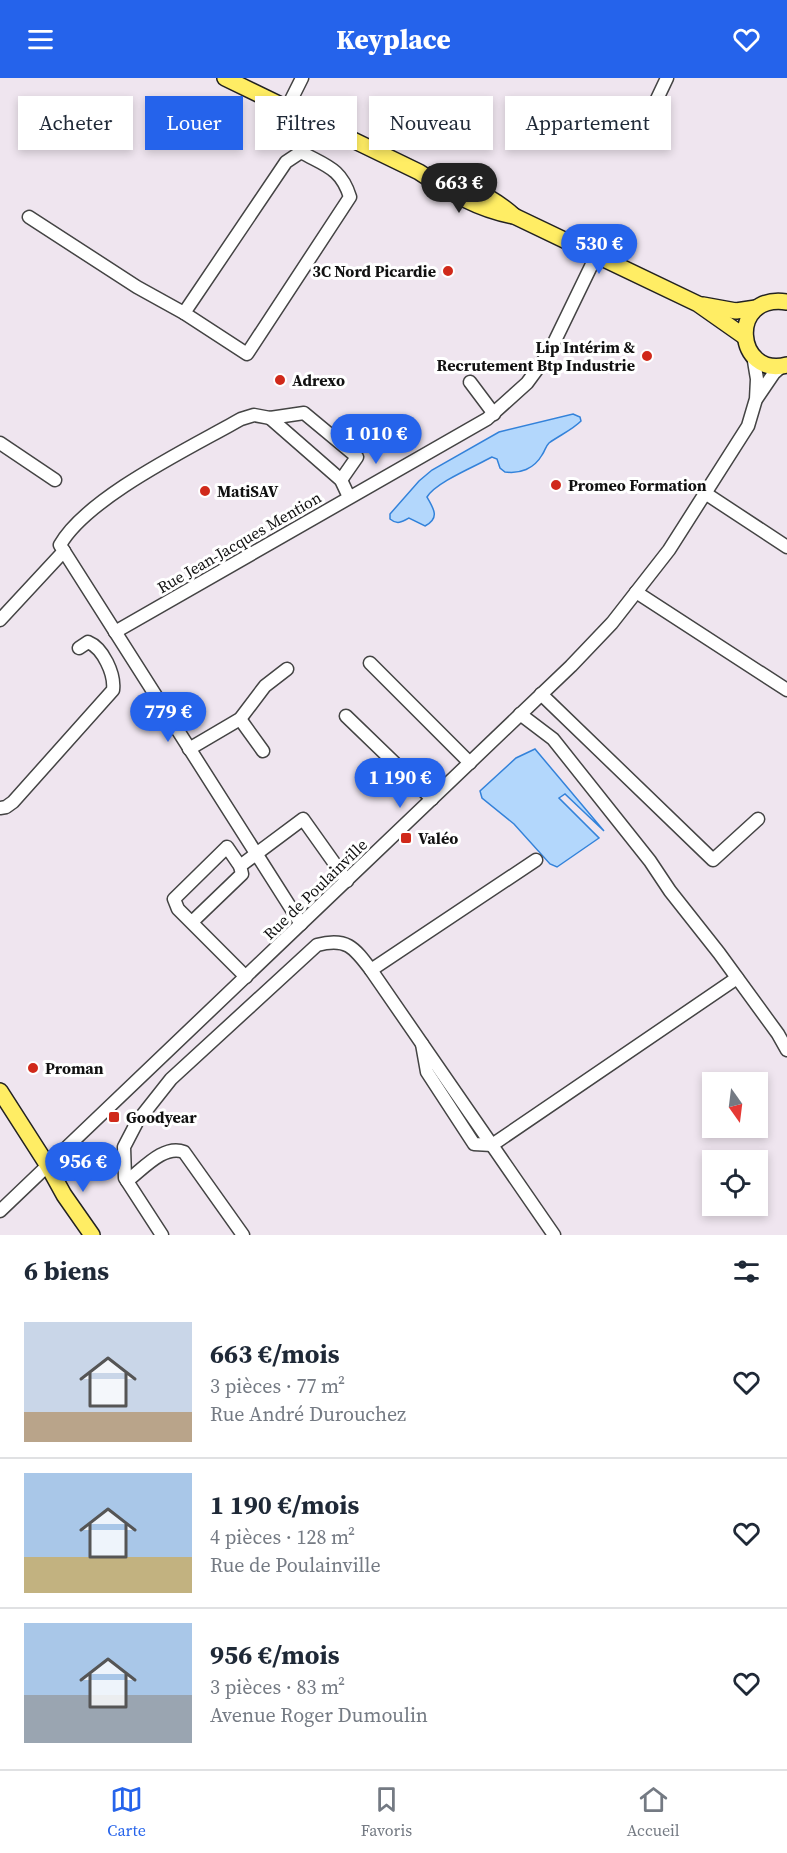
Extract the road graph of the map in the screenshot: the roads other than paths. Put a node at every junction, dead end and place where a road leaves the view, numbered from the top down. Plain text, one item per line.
1 (225, 78) edge
2 (302, 78) edge
3 (668, 78) edge
4 (262, 96) edge
5 (293, 96) edge
6 (659, 96) edge
7 (357, 142) edge
8 (301, 152) joint
9 (29, 217) dead end
10 (596, 256) junction
11 (787, 301) edge
12 (698, 304) junction
13 (756, 308) junction
14 (184, 313) junction
15 (745, 337) junction
16 (753, 355) junction
17 (785, 365) edge
18 (470, 382) dead end
19 (756, 399) junction
20 (494, 414) junction
21 (270, 418) junction
22 (0, 443) edge
23 (55, 480) dead end
24 (341, 480) junction
25 (705, 493) junction
26 (349, 497) junction
27 (787, 547) edge
28 (62, 548) junction
29 (636, 592) junction
30 (0, 620) edge
31 (115, 632) junction
32 (79, 648) dead end
33 (370, 663) dead end
34 (287, 669) dead end
35 (787, 690) edge
36 (541, 694) junction
37 (520, 714) junction
38 (346, 716) dead end
39 (240, 719) junction
40 (189, 749) junction
41 (263, 751) dead end
42 (470, 763) junction
43 (432, 800) junction
44 (0, 808) edge
45 (758, 819) dead end
46 (256, 854) junction
47 (536, 860) dead end
48 (240, 866) junction
49 (347, 881) junction
50 (192, 922) junction
51 (301, 924) junction
52 (371, 970) junction
53 (246, 977) junction
54 (737, 978) junction
55 (787, 1050) edge
56 (0, 1091) edge
57 (492, 1145) junction
58 (48, 1166) junction
59 (127, 1181) junction
60 (0, 1212) edge
61 (93, 1235) edge
62 (162, 1235) edge
63 (243, 1235) edge
64 (554, 1235) edge

1 - 4 main road
2 - 5 street
3 - 6 street
7 - 10 main road
8 - 14 street
8 - 14 street
9 - 14 street
10 - 12 main road
10 - 20 street, Rue Jean-Jacques Mention
11 - 13 main road
12 - 13 main road
12 - 15 main road
13 - 15 main road
15 - 16 main road
16 - 17 main road
16 - 19 street, Rue de Poulainville
17 - 19 street, Rue de Poulainville
18 - 20 street
19 - 25 street, Rue de Poulainville
20 - 26 street, Rue Jean-Jacques Mention
21 - 24 street
21 - 24 street
21 - 28 street
22 - 23 street
24 - 26 street
25 - 27 street
25 - 29 street, Rue de Poulainville
26 - 31 street, Rue Jean-Jacques Mention
28 - 30 street
28 - 31 street
29 - 35 street
29 - 36 street, Rue de Poulainville
31 - 40 street
32 - 44 street
33 - 42 street
34 - 39 street
36 - 37 street, Rue de Poulainville
36 - 45 street
37 - 42 street, Rue de Poulainville
37 - 54 street
38 - 43 street
39 - 40 street
39 - 41 street
40 - 46 street
42 - 43 street, Rue de Poulainville
43 - 49 street, Rue de Poulainville
46 - 48 street
46 - 49 street
46 - 51 street
47 - 52 street
48 - 50 street
48 - 50 street
49 - 51 street, Rue de Poulainville
50 - 53 street
51 - 53 street, Rue de Poulainville
52 - 57 street
52 - 59 street
53 - 58 street, Rue de Poulainville
54 - 55 street
54 - 57 street
56 - 58 main road
57 - 64 street
58 - 60 street, Rue de Poulainville
58 - 61 main road
59 - 62 street
59 - 63 street

